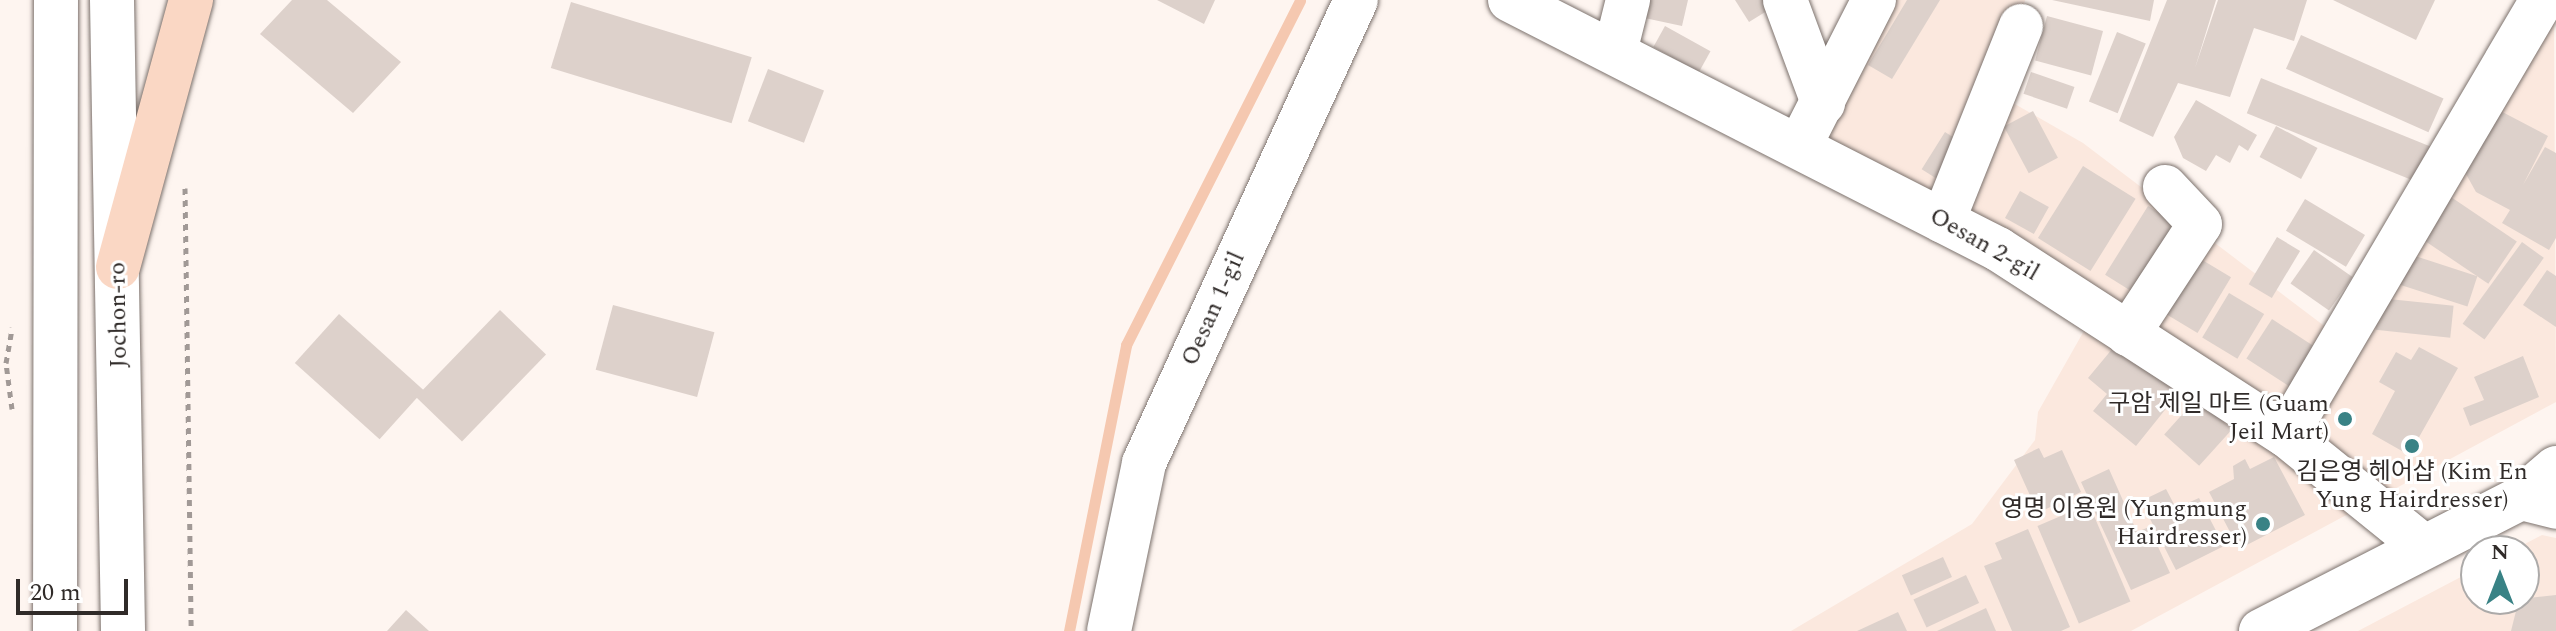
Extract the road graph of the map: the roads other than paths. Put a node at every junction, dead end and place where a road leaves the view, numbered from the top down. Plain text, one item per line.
1 (56, 0) edge
2 (112, 0) edge
3 (191, 0) edge
4 (1356, 0) edge
5 (1510, 0) edge
6 (1628, 0) edge
7 (1785, 0) edge
8 (1874, 0) edge
9 (2542, 0) edge
10 (2021, 26) dead end
11 (1615, 52) junction
12 (1823, 103) junction
13 (1800, 145) junction
14 (2165, 187) dead end
15 (1943, 221) junction
16 (118, 267) junction
17 (2128, 334) junction
18 (2286, 435) junction
19 (2556, 468) edge
20 (2538, 502) edge
21 (2423, 546) junction
22 (55, 631) edge
23 (123, 631) edge
24 (1109, 631) edge
25 (2261, 631) edge

1 - 22 street
2 - 16 street, Jochon-ro
3 - 16 main road
4 - 24 street, Oesan 1-gil
5 - 11 street, Oesan 2-gil
6 - 11 street
7 - 12 street
8 - 12 street
9 - 18 street
10 - 15 street
11 - 13 street, Oesan 2-gil
12 - 13 street
13 - 15 street, Oesan 2-gil
14 - 17 street
15 - 17 street, Oesan 2-gil
16 - 23 street, Jochon-ro
17 - 18 street, Oesan 2-gil
18 - 21 street, Oesan 2-gil
19 - 20 street
20 - 21 street
21 - 25 street

